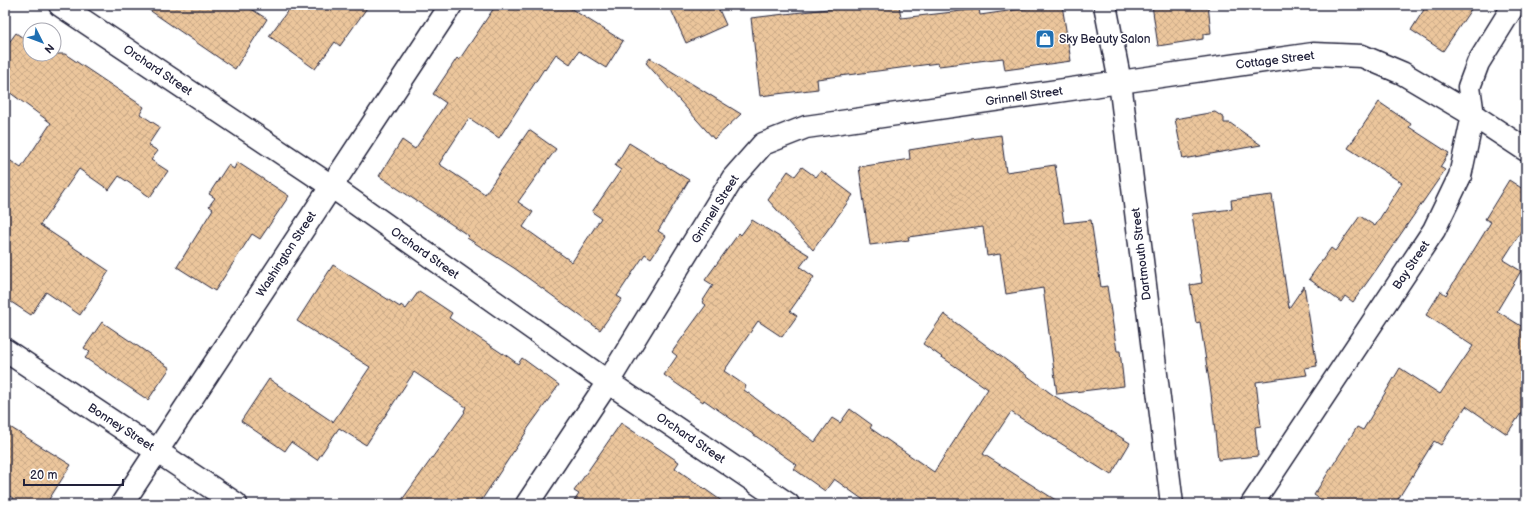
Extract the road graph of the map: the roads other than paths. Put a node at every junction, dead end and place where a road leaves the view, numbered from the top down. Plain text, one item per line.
1 (60, 5) edge
2 (451, 5) edge
3 (1105, 5) edge
4 (1514, 5) edge
5 (1120, 82) junction
6 (1473, 115) junction
7 (1526, 150) edge
8 (330, 186) junction
9 (5, 350) edge
10 (608, 382) junction
11 (158, 451) junction
12 (122, 504) edge
13 (236, 504) edge
14 (527, 504) edge
15 (788, 504) edge
16 (1172, 504) edge
17 (1252, 504) edge

1 - 8 street, Orchard Street
2 - 8 street, Washington Street
3 - 5 street, Dartmouth Street
4 - 6 street, Bay Street
5 - 6 street, Cottage Street
5 - 10 street, Grinnell Street
5 - 16 street, Dartmouth Street
6 - 7 street, Cottage Street
6 - 17 street, Bay Street
8 - 10 street, Orchard Street
8 - 11 street, Washington Street
9 - 11 street, Bonney Street
10 - 14 street, Grinnell Street
10 - 15 street, Orchard Street
11 - 12 street, Washington Street
11 - 13 street, Bonney Street

